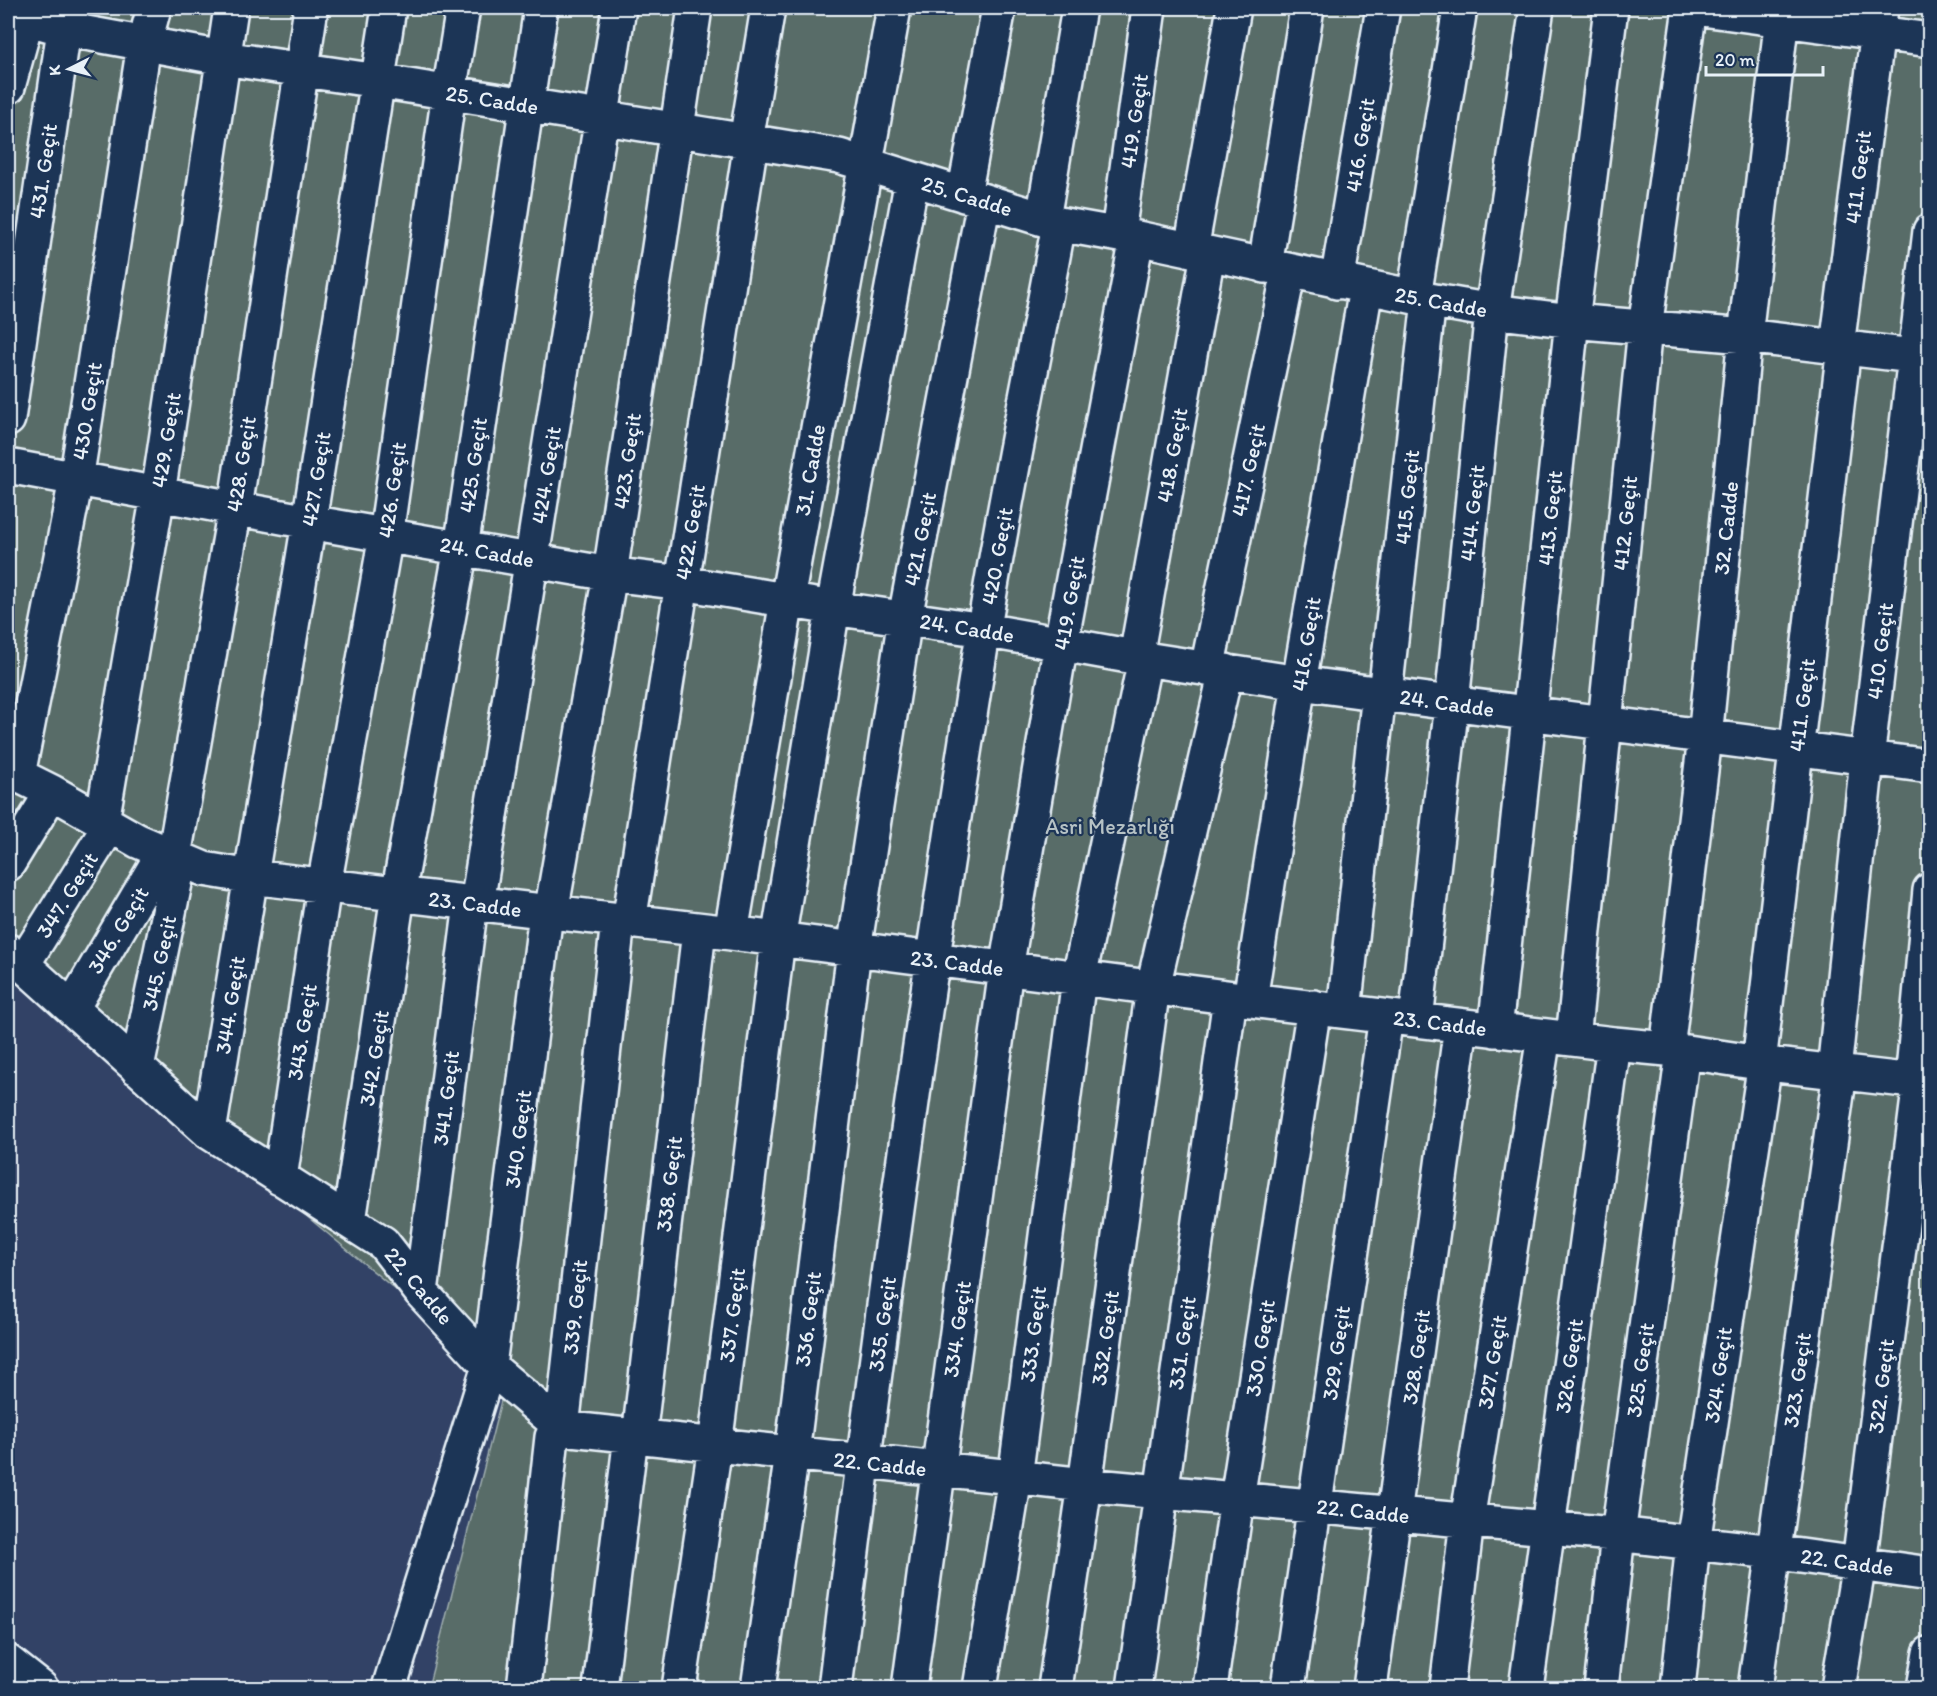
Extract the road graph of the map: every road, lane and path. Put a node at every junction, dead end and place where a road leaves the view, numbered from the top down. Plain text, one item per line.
1 (154, 8) edge
2 (231, 8) edge
3 (310, 8) edge
4 (389, 8) edge
5 (463, 8) edge
6 (541, 8) edge
7 (619, 8) edge
8 (695, 8) edge
9 (768, 8) edge
10 (894, 8) edge
11 (999, 8) edge
12 (1079, 8) edge
13 (1149, 8) edge
14 (1234, 8) edge
15 (1307, 8) edge
16 (1383, 8) edge
17 (1460, 8) edge
18 (1537, 8) edge
19 (1611, 8) edge
20 (1690, 8) edge
21 (1695, 8) edge
22 (1781, 13) edge
23 (17, 16) edge
24 (68, 18) edge
25 (1879, 20) edge
26 (1929, 40) edge
27 (144, 45) junction
28 (223, 58) junction
29 (301, 70) junction
30 (378, 81) junction
31 (8, 87) edge
32 (449, 93) junction
33 (526, 105) junction
34 (603, 117) junction
35 (676, 129) junction
36 (749, 141) junction
37 (865, 164) junction
38 (912, 179) junction
39 (974, 198) junction
40 (1051, 222) junction
41 (1929, 231) edge
42 (1127, 236) junction
43 (1200, 252) junction
44 (1277, 268) junction
45 (1351, 285) junction
46 (1421, 299) junction
47 (1492, 311) junction
48 (1572, 321) junction
49 (1645, 328) junction
50 (1745, 336) junction
51 (1840, 347) junction
52 (1922, 358) edge
53 (8, 419) edge
54 (8, 466) edge
55 (76, 480) junction
56 (158, 494) junction
57 (235, 508) junction
58 (309, 522) junction
59 (386, 535) junction
60 (461, 548) junction
61 (532, 560) junction
62 (610, 574) junction
63 (682, 582) junction
64 (787, 600) junction
65 (833, 608) junction
66 (905, 618) junction
67 (984, 630) junction
68 (1061, 643) junction
69 (1140, 658) junction
70 (1217, 670) junction
71 (1299, 683) junction
72 (1382, 694) junction
73 (1452, 703) junction
74 (1529, 714) junction
75 (1605, 724) junction
76 (1705, 738) junction
77 (1797, 750) junction
78 (1868, 759) junction
79 (1929, 766) edge
80 (13, 772) edge
81 (52, 792) junction
82 (106, 823) junction
83 (173, 856) junction
84 (8, 864) edge
85 (251, 877) junction
86 (324, 886) junction
87 (1929, 890) edge
88 (398, 895) junction
89 (474, 904) junction
90 (548, 913) junction
91 (623, 922) junction
92 (699, 931) junction
93 (731, 933) junction
94 (778, 940) junction
95 (854, 950) junction
96 (15, 958) edge
97 (932, 960) junction
98 (1006, 969) junction
99 (1079, 978) junction
100 (1153, 987) junction
101 (1240, 999) junction
102 (72, 1008) junction
103 (1329, 1009) junction
104 (1401, 1019) junction
105 (1461, 1026) junction
106 (1495, 1030) junction
107 (1558, 1037) junction
108 (1614, 1044) junction
109 (1675, 1050) junction
110 (1762, 1062) junction
111 (137, 1068) junction
112 (1837, 1072) junction
113 (1920, 1082) edge
114 (209, 1132) junction
115 (280, 1178) junction
116 (349, 1221) junction
117 (421, 1292) junction
118 (489, 1366) junction
119 (562, 1428) junction
120 (635, 1437) junction
121 (715, 1446) junction
122 (792, 1454) junction
123 (863, 1462) junction
124 (937, 1470) junction
125 (1015, 1478) junction
126 (1085, 1485) junction
127 (1161, 1493) junction
128 (1237, 1499) junction
129 (1314, 1505) junction
130 (1394, 1514) junction
131 (1467, 1521) junction
132 (1546, 1527) junction
133 (1618, 1535) junction
134 (1693, 1543) junction
135 (1773, 1552) junction
136 (1858, 1564) junction
137 (1929, 1574) edge
138 (1929, 1653) edge
139 (8, 1662) edge
140 (41, 1689) edge
141 (389, 1689) edge
142 (524, 1689) edge
143 (600, 1689) edge
144 (679, 1689) edge
145 (758, 1689) edge
146 (835, 1689) edge
147 (909, 1689) edge
148 (980, 1689) edge
149 (1055, 1689) edge
150 (1134, 1689) edge
151 (1210, 1689) edge
152 (1288, 1689) edge
153 (1370, 1689) edge
154 (1447, 1689) edge
155 (1526, 1689) edge
156 (1601, 1689) edge
157 (1677, 1689) edge
158 (1755, 1689) edge
159 (1838, 1689) edge
160 (1924, 1689) edge

1 - 27 lane, 430. Geçit
2 - 28 lane, 429. Geçit
3 - 29 lane, 428. Geçit
4 - 30 lane, 427. Geçit
5 - 32 lane, 426. Geçit
6 - 33 lane, 425. Geçit
7 - 34 lane, 424. Geçit
8 - 35 lane, 423. Geçit
9 - 36 lane, 422. Geçit
10 - 37 lane, 31. Cadde
11 - 39 lane, 421. Geçit
12 - 40 lane, 420. Geçit
13 - 42 lane, 419. Geçit
14 - 43 lane, 418. Geçit
15 - 44 lane, 417. Geçit
16 - 45 lane, 416. Geçit
17 - 46 lane, 415. Geçit
18 - 47 lane, 414. Geçit
19 - 48 lane, 413. Geçit
20 - 49 lane, 412. Geçit
21 - 22 lane
22 - 25 lane
22 - 50 lane, 32. Cadde
23 - 24 lane, 25. Cadde
23 - 31 lane
24 - 27 lane, 25. Cadde
24 - 53 lane, 431. Geçit
25 - 26 lane
25 - 51 lane, 411. Geçit
27 - 28 lane, 25. Cadde
27 - 55 lane, 430. Geçit
28 - 29 lane, 25. Cadde
28 - 56 lane, 429. Geçit
29 - 30 lane, 25. Cadde
29 - 57 lane, 428. Geçit
30 - 32 lane, 25. Cadde
30 - 58 lane, 427. Geçit
32 - 33 lane, 25. Cadde
32 - 59 lane, 426. Geçit
33 - 34 lane, 25. Cadde
33 - 60 lane, 425. Geçit
34 - 35 lane, 25. Cadde
34 - 61 lane, 424. Geçit
35 - 36 lane, 25. Cadde
35 - 62 lane, 423. Geçit
36 - 37 lane, 25. Cadde
36 - 63 lane, 422. Geçit
37 - 38 lane, 25. Cadde
37 - 64 lane, 31. Cadde
38 - 39 lane, 25. Cadde
38 - 65 lane, 337. Geçit
39 - 40 lane, 25. Cadde
39 - 66 lane, 421. Geçit
40 - 42 lane, 25. Cadde
40 - 67 lane, 420. Geçit
41 - 52 lane, 410. Geçit
42 - 43 lane, 25. Cadde
42 - 68 lane, 419. Geçit
43 - 44 lane, 25. Cadde
43 - 69 lane, 418. Geçit
44 - 45 lane, 25. Cadde
44 - 70 lane, 417. Geçit
45 - 46 lane, 25. Cadde
45 - 71 lane, 416. Geçit
46 - 47 lane, 25. Cadde
46 - 72 lane, 415. Geçit
47 - 48 lane, 25. Cadde
47 - 73 lane, 414. Geçit
48 - 49 lane, 25. Cadde
48 - 74 lane, 413. Geçit
49 - 50 lane, 25. Cadde
49 - 75 lane, 412. Geçit
50 - 51 lane, 25. Cadde
50 - 76 lane, 32. Cadde
51 - 52 lane, 25. Cadde
51 - 77 lane, 411. Geçit
52 - 78 lane, 410. Geçit
54 - 55 lane, 24. Cadde
55 - 56 lane, 24. Cadde
55 - 80 lane, 430. Geçit
56 - 57 lane, 24. Cadde
56 - 82 lane, 429. Geçit
57 - 58 lane, 24. Cadde
57 - 83 lane, 428. Geçit
58 - 59 lane, 24. Cadde
58 - 85 lane, 427. Geçit
59 - 60 lane, 24. Cadde
59 - 86 lane, 426. Geçit
60 - 61 lane, 24. Cadde
60 - 88 lane, 425. Geçit
61 - 62 lane, 24. Cadde
61 - 89 lane, 424. Geçit
62 - 63 lane, 24. Cadde
62 - 90 lane, 423. Geçit
63 - 64 lane, 24. Cadde
63 - 91 lane, 422. Geçit
64 - 65 lane, 24. Cadde
64 - 93 lane, 31. Cadde
65 - 66 lane, 24. Cadde
65 - 94 lane, 337. Geçit
66 - 67 lane, 24. Cadde
66 - 95 lane, 421. Geçit
67 - 68 lane, 24. Cadde
67 - 97 lane, 420. Geçit
68 - 69 lane, 24. Cadde
68 - 98 lane, 419. Geçit
69 - 70 lane, 24. Cadde
69 - 99 lane, 418. Geçit
70 - 71 lane, 24. Cadde
70 - 100 lane, 417. Geçit
71 - 72 lane, 24. Cadde
71 - 101 lane, 416. Geçit
72 - 73 lane, 24. Cadde
72 - 103 lane, 415. Geçit
73 - 74 lane, 24. Cadde
73 - 104 lane, 414. Geçit
74 - 75 lane, 24. Cadde
74 - 106 lane, 413. Geçit
75 - 76 lane, 24. Cadde
75 - 107 lane, 412. Geçit
76 - 77 lane, 24. Cadde
76 - 109 lane, 32. Cadde
77 - 78 lane, 24. Cadde
77 - 110 lane, 411. Geçit
78 - 79 lane, 24. Cadde
78 - 112 lane, 410. Geçit
80 - 81 lane, 23. Cadde
81 - 82 lane, 23. Cadde
81 - 84 lane
82 - 83 lane, 23. Cadde
82 - 96 lane, 347. Geçit
83 - 85 lane, 23. Cadde
83 - 102 lane, 346. Geçit
83 - 111 lane, 345. Geçit
85 - 86 lane, 23. Cadde
85 - 114 lane, 344. Geçit
86 - 88 lane, 23. Cadde
86 - 115 lane, 343. Geçit
87 - 113 lane, 322. Geçit
88 - 89 lane, 23. Cadde
88 - 116 lane, 342. Geçit
89 - 90 lane, 23. Cadde
89 - 117 lane, 341. Geçit
90 - 91 lane, 23. Cadde
90 - 118 lane, 340. Geçit
91 - 92 lane, 23. Cadde
91 - 119 lane, 339. Geçit
92 - 93 lane, 23. Cadde
92 - 120 lane, 338. Geçit
93 - 94 lane, 23. Cadde
94 - 95 lane, 23. Cadde
94 - 121 lane, 337. Geçit
95 - 97 lane, 23. Cadde
95 - 122 lane, 336. Geçit
96 - 102 lane, 22. Cadde
97 - 98 lane, 23. Cadde
97 - 123 lane, 335. Geçit
98 - 99 lane, 23. Cadde
98 - 124 lane, 334. Geçit
99 - 100 lane, 23. Cadde
99 - 125 lane, 333. Geçit
100 - 101 lane, 23. Cadde
100 - 126 lane, 332. Geçit
101 - 103 lane, 23. Cadde
101 - 127 lane, 331. Geçit
102 - 111 lane, 22. Cadde
103 - 104 lane, 23. Cadde
103 - 128 lane, 330. Geçit
104 - 105 lane, 23. Cadde
104 - 129 lane, 329. Geçit
105 - 106 lane, 23. Cadde
105 - 130 lane, 328. Geçit
106 - 107 lane, 23. Cadde
107 - 108 lane, 23. Cadde
107 - 131 lane, 327. Geçit
108 - 109 lane, 23. Cadde
108 - 132 lane, 326. Geçit
109 - 110 lane, 23. Cadde
109 - 133 lane, 325. Geçit
110 - 112 lane, 23. Cadde
110 - 134 lane, 324. Geçit
111 - 114 lane, 22. Cadde
112 - 113 lane, 23. Cadde
112 - 135 lane, 323. Geçit
113 - 136 lane, 322. Geçit
114 - 115 lane, 22. Cadde
115 - 116 lane, 22. Cadde
116 - 117 lane, 22. Cadde
117 - 118 lane, 22. Cadde
118 - 119 lane, 22. Cadde
118 - 141 lane, 340. Geçit
119 - 120 lane, 22. Cadde
119 - 142 lane, 339. Geçit
120 - 121 lane, 22. Cadde
120 - 143 lane, 338. Geçit
121 - 122 lane, 22. Cadde
121 - 144 lane, 337. Geçit
122 - 123 lane, 22. Cadde
122 - 145 lane, 336. Geçit
123 - 124 lane, 22. Cadde
123 - 146 lane, 335. Geçit
124 - 125 lane, 22. Cadde
124 - 147 lane, 334. Geçit
125 - 126 lane, 22. Cadde
125 - 148 lane, 333. Geçit
126 - 127 lane, 22. Cadde
126 - 149 lane, 332. Geçit
127 - 128 lane, 22. Cadde
127 - 150 lane, 331. Geçit
128 - 129 lane, 22. Cadde
128 - 151 lane, 330. Geçit
129 - 130 lane, 22. Cadde
129 - 152 lane, 329. Geçit
130 - 131 lane, 22. Cadde
130 - 153 lane, 328. Geçit
131 - 132 lane, 22. Cadde
131 - 154 lane, 327. Geçit
132 - 133 lane, 22. Cadde
132 - 155 lane, 326. Geçit
133 - 134 lane, 22. Cadde
133 - 156 lane, 325. Geçit
134 - 135 lane, 22. Cadde
134 - 157 lane, 324. Geçit
135 - 136 lane, 22. Cadde
135 - 158 lane, 323. Geçit
136 - 137 lane, 22. Cadde
136 - 159 lane, 322. Geçit
138 - 160 lane
139 - 140 lane

